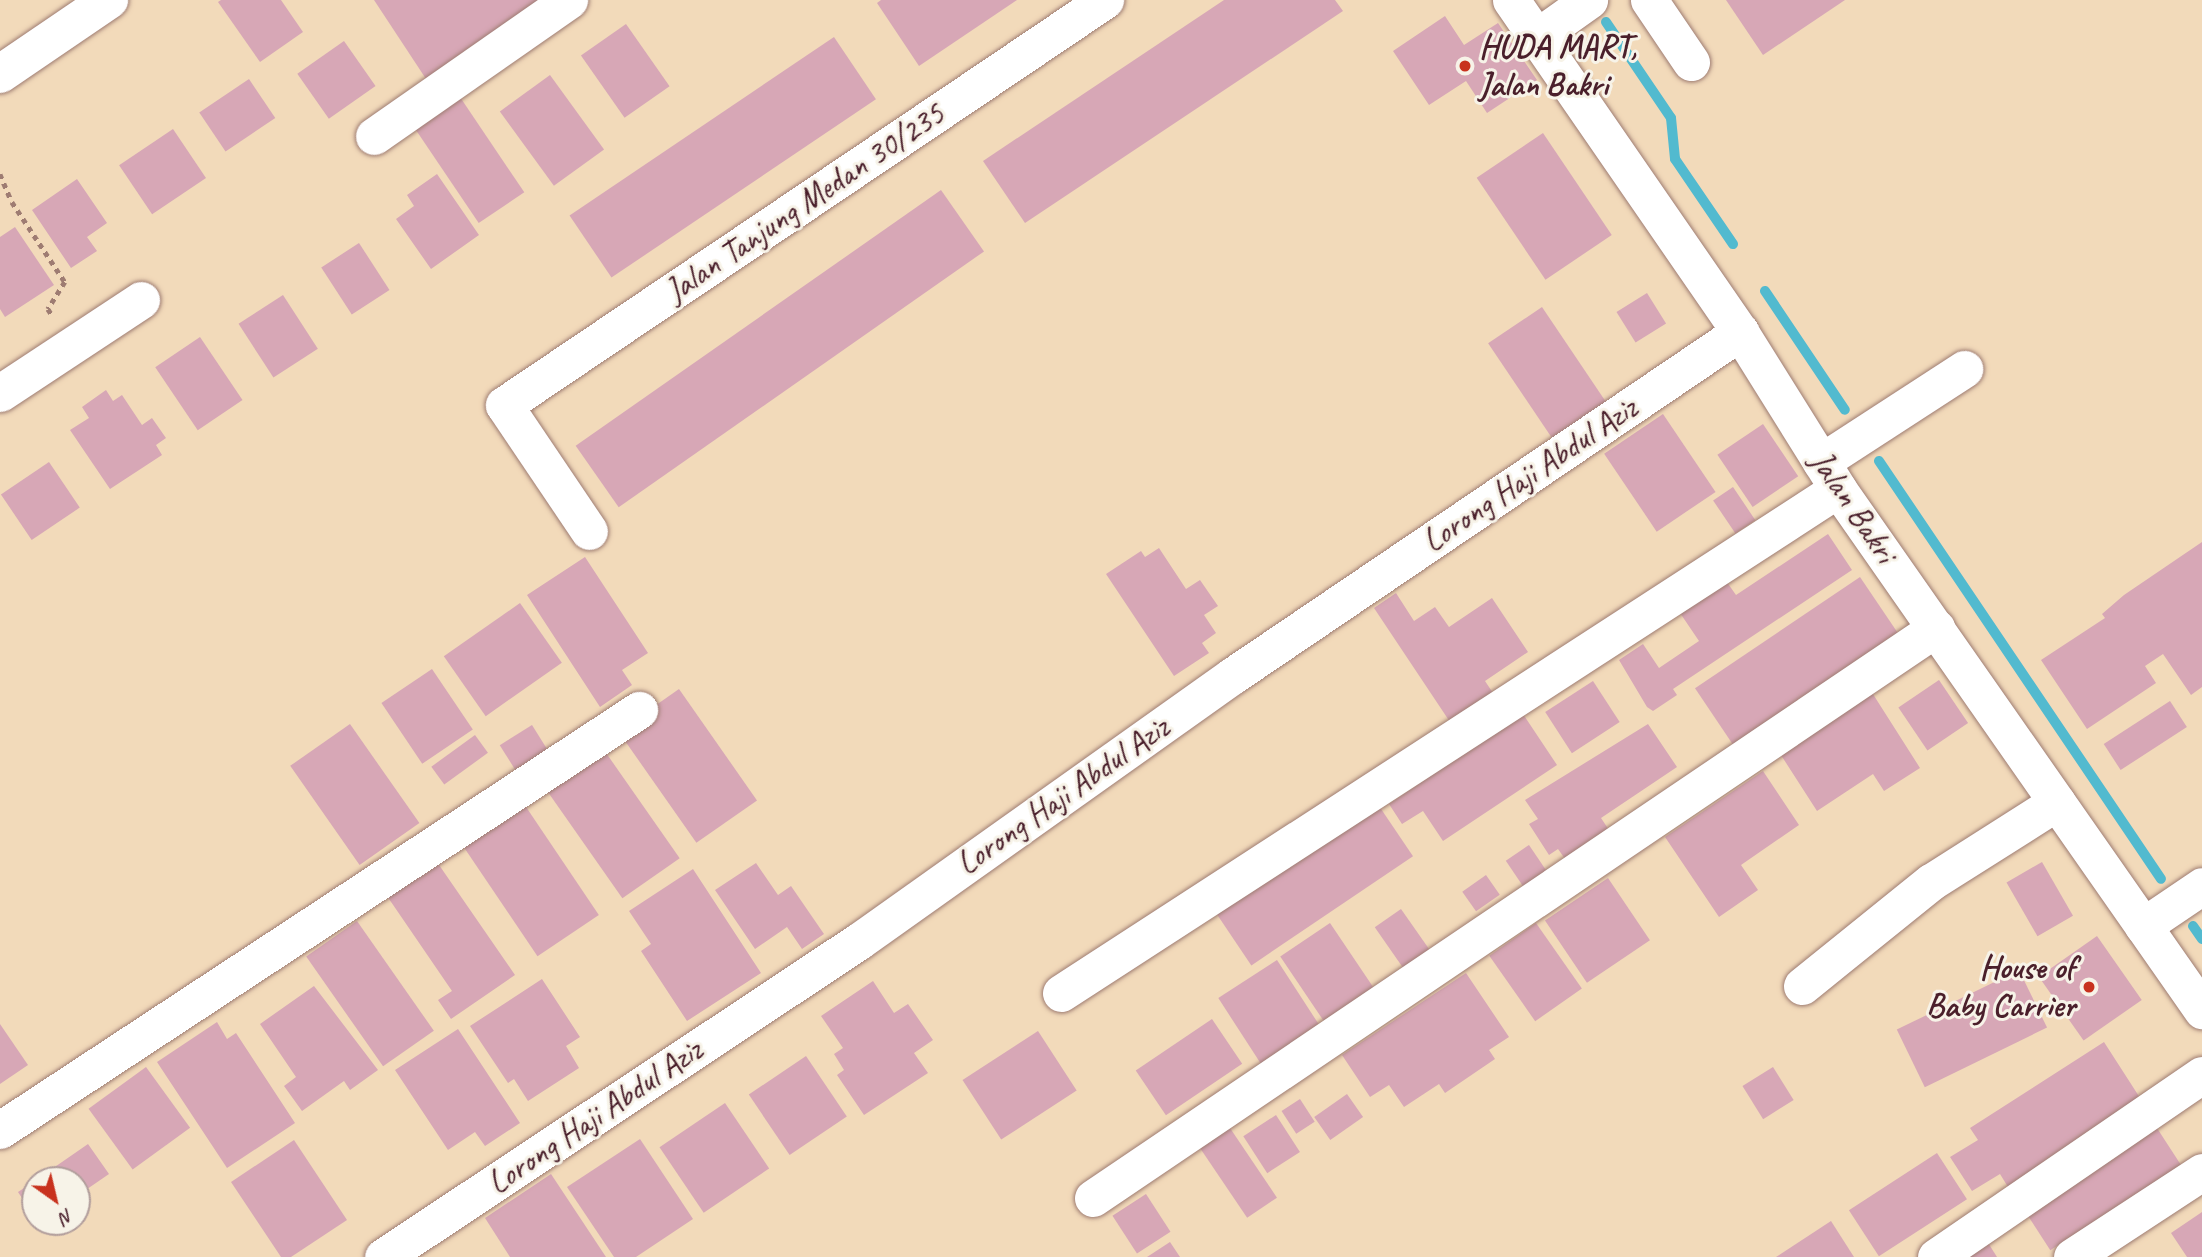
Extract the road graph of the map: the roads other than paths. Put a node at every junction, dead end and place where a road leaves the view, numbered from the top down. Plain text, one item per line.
1 (109, 0) edge
2 (569, 0) edge
3 (1105, 0) edge
4 (1511, 0) edge
5 (1589, 0) edge
6 (1649, 0) edge
7 (1537, 37) junction
8 (1691, 62) dead end
9 (0, 74) edge
10 (374, 136) dead end
11 (141, 300) dead end
12 (1740, 332) junction
13 (1964, 369) dead end
14 (0, 393) edge
15 (1830, 476) junction
16 (589, 531) dead end
17 (1936, 628) junction
18 (639, 710) dead end
19 (2057, 802) junction
20 (2202, 886) edge
21 (2143, 926) junction
22 (1802, 986) dead end
23 (1061, 993) dead end
24 (2202, 1010) edge
25 (2202, 1075) edge
26 (0, 1130) edge
27 (2202, 1172) edge
28 (1093, 1198) dead end
29 (383, 1257) edge
30 (1936, 1257) edge
31 (2072, 1257) edge

1 - 9 street
2 - 10 street
3 - 16 street, Jalan Tanjung Medan 30/235
4 - 7 street, Jalan Bakri
5 - 7 street
6 - 8 street
7 - 12 street, Jalan Bakri
11 - 14 street
12 - 15 street, Jalan Bakri
12 - 29 street, Lorong Haji Abdul Aziz
13 - 15 street
15 - 17 street, Jalan Bakri
15 - 23 street
17 - 19 street, Jalan Bakri
17 - 28 street
18 - 26 street
19 - 21 street, Jalan Bakri
19 - 22 street
20 - 21 street
21 - 24 street, Jalan Bakri
25 - 30 street
27 - 31 street

